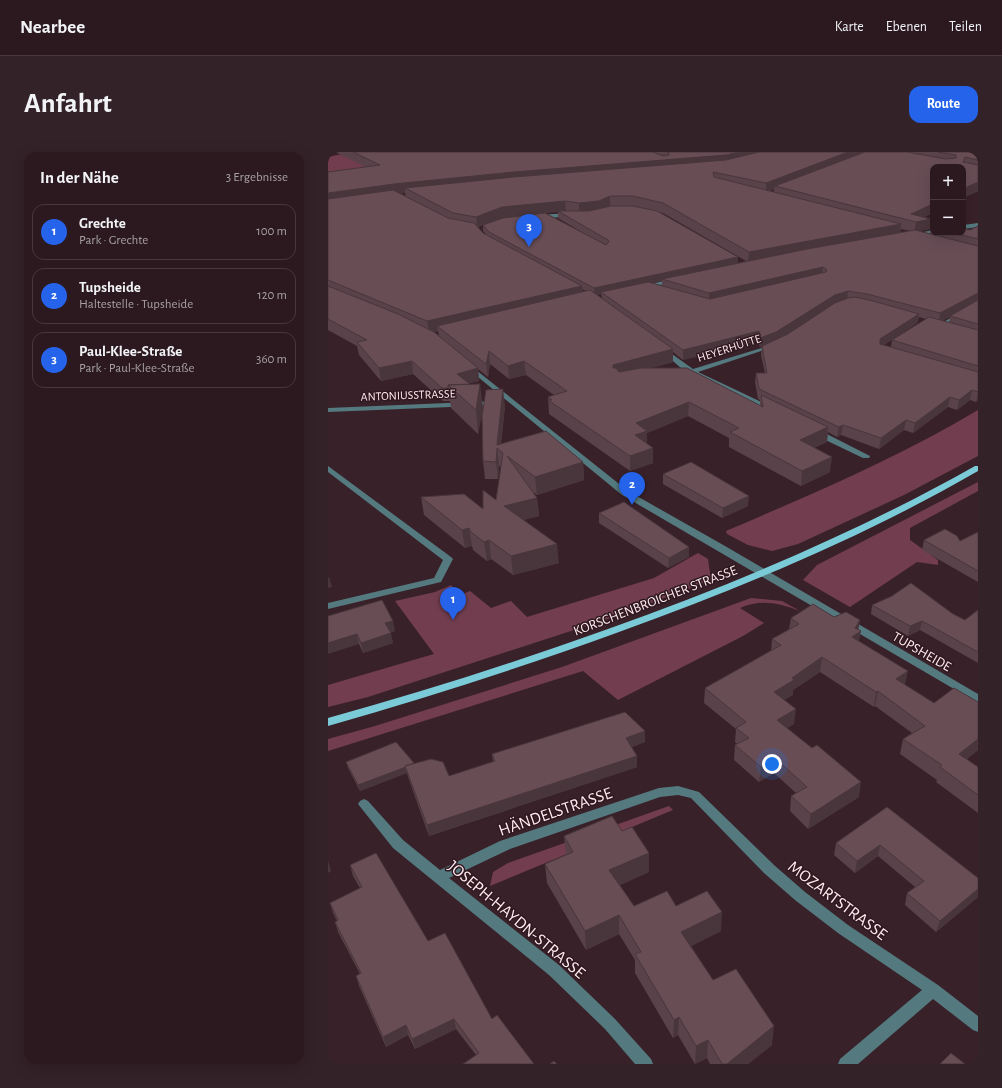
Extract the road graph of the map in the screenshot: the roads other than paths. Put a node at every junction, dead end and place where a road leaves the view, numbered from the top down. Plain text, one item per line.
1 (547, 216) junction
2 (579, 216) edge
3 (532, 218) edge
4 (560, 224) edge
5 (976, 226) edge
6 (966, 227) edge
7 (930, 232) edge
8 (906, 235) edge
9 (913, 235) junction
10 (928, 238) edge
11 (679, 279) edge
12 (647, 286) junction
13 (633, 289) edge
14 (661, 290) edge
15 (978, 303) edge
16 (948, 328) edge
17 (779, 343) edge
18 (655, 344) edge
19 (463, 362) edge
20 (693, 372) junction
21 (679, 374) edge
22 (512, 402) junction
23 (328, 410) edge
24 (776, 412) edge
25 (811, 429) edge
26 (866, 456) dead end
27 (328, 468) edge
28 (978, 468) edge
29 (764, 573) junction
30 (328, 606) edge
31 (978, 699) edge
32 (328, 722) edge
33 (687, 792) joint
34 (364, 804) dead end
35 (438, 877) junction
36 (933, 990) junction
37 (978, 1025) edge
38 (645, 1064) edge
39 (846, 1064) edge

1 - 2 street
1 - 3 street
1 - 4 street
5 - 6 street
7 - 9 street
8 - 9 street
9 - 10 street
11 - 12 street
12 - 13 street
12 - 14 street
15 - 16 street
17 - 20 street, HEYERHÜTTE
18 - 20 street
19 - 22 street, TUPSHEIDE
20 - 21 street, HEYERHÜTTE
20 - 24 street
22 - 23 street, ANTONIUSSTRASSE
22 - 29 street, TUPSHEIDE
25 - 26 street
27 - 30 street
28 - 29 main road, KORSCHENBROICHER STRASSE
29 - 31 street, TUPSHEIDE
29 - 32 main road, KORSCHENBROICHER STRASSE
33 - 35 street, HÄNDELSTRASSE
33 - 36 street, MOZARTSTRASSE
34 - 35 street, JOSEPH-HAYDN-STRASSE
35 - 38 street, JOSEPH-HAYDN-STRASSE
36 - 37 street, MOZARTSTRASSE
36 - 39 street

